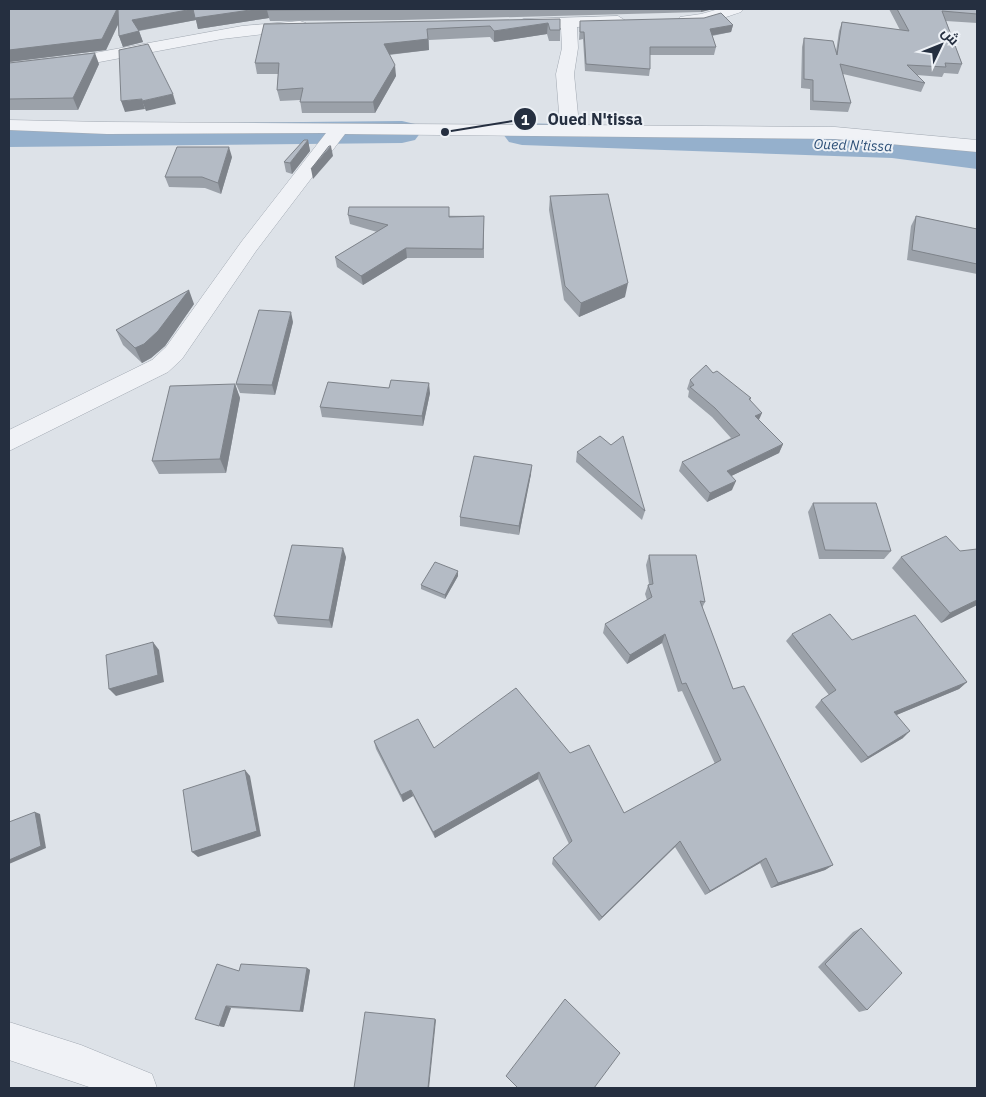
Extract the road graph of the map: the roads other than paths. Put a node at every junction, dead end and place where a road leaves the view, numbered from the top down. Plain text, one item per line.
1 (273, 9) edge
2 (735, 9) edge
3 (698, 14) edge
4 (666, 20) edge
5 (638, 21) edge
6 (569, 22) junction
7 (509, 24) edge
8 (275, 26) junction
9 (320, 26) edge
10 (9, 68) edge
11 (9, 125) edge
12 (340, 128) junction
13 (570, 131) junction
14 (977, 146) edge
15 (9, 440) edge
16 (9, 1041) edge
17 (138, 1088) edge

1 - 8 street
2 - 3 street
3 - 4 street
5 - 6 street
6 - 7 street
6 - 13 street
8 - 9 street
8 - 10 street
11 - 12 street
12 - 13 street
12 - 15 street
13 - 14 street
16 - 17 street

